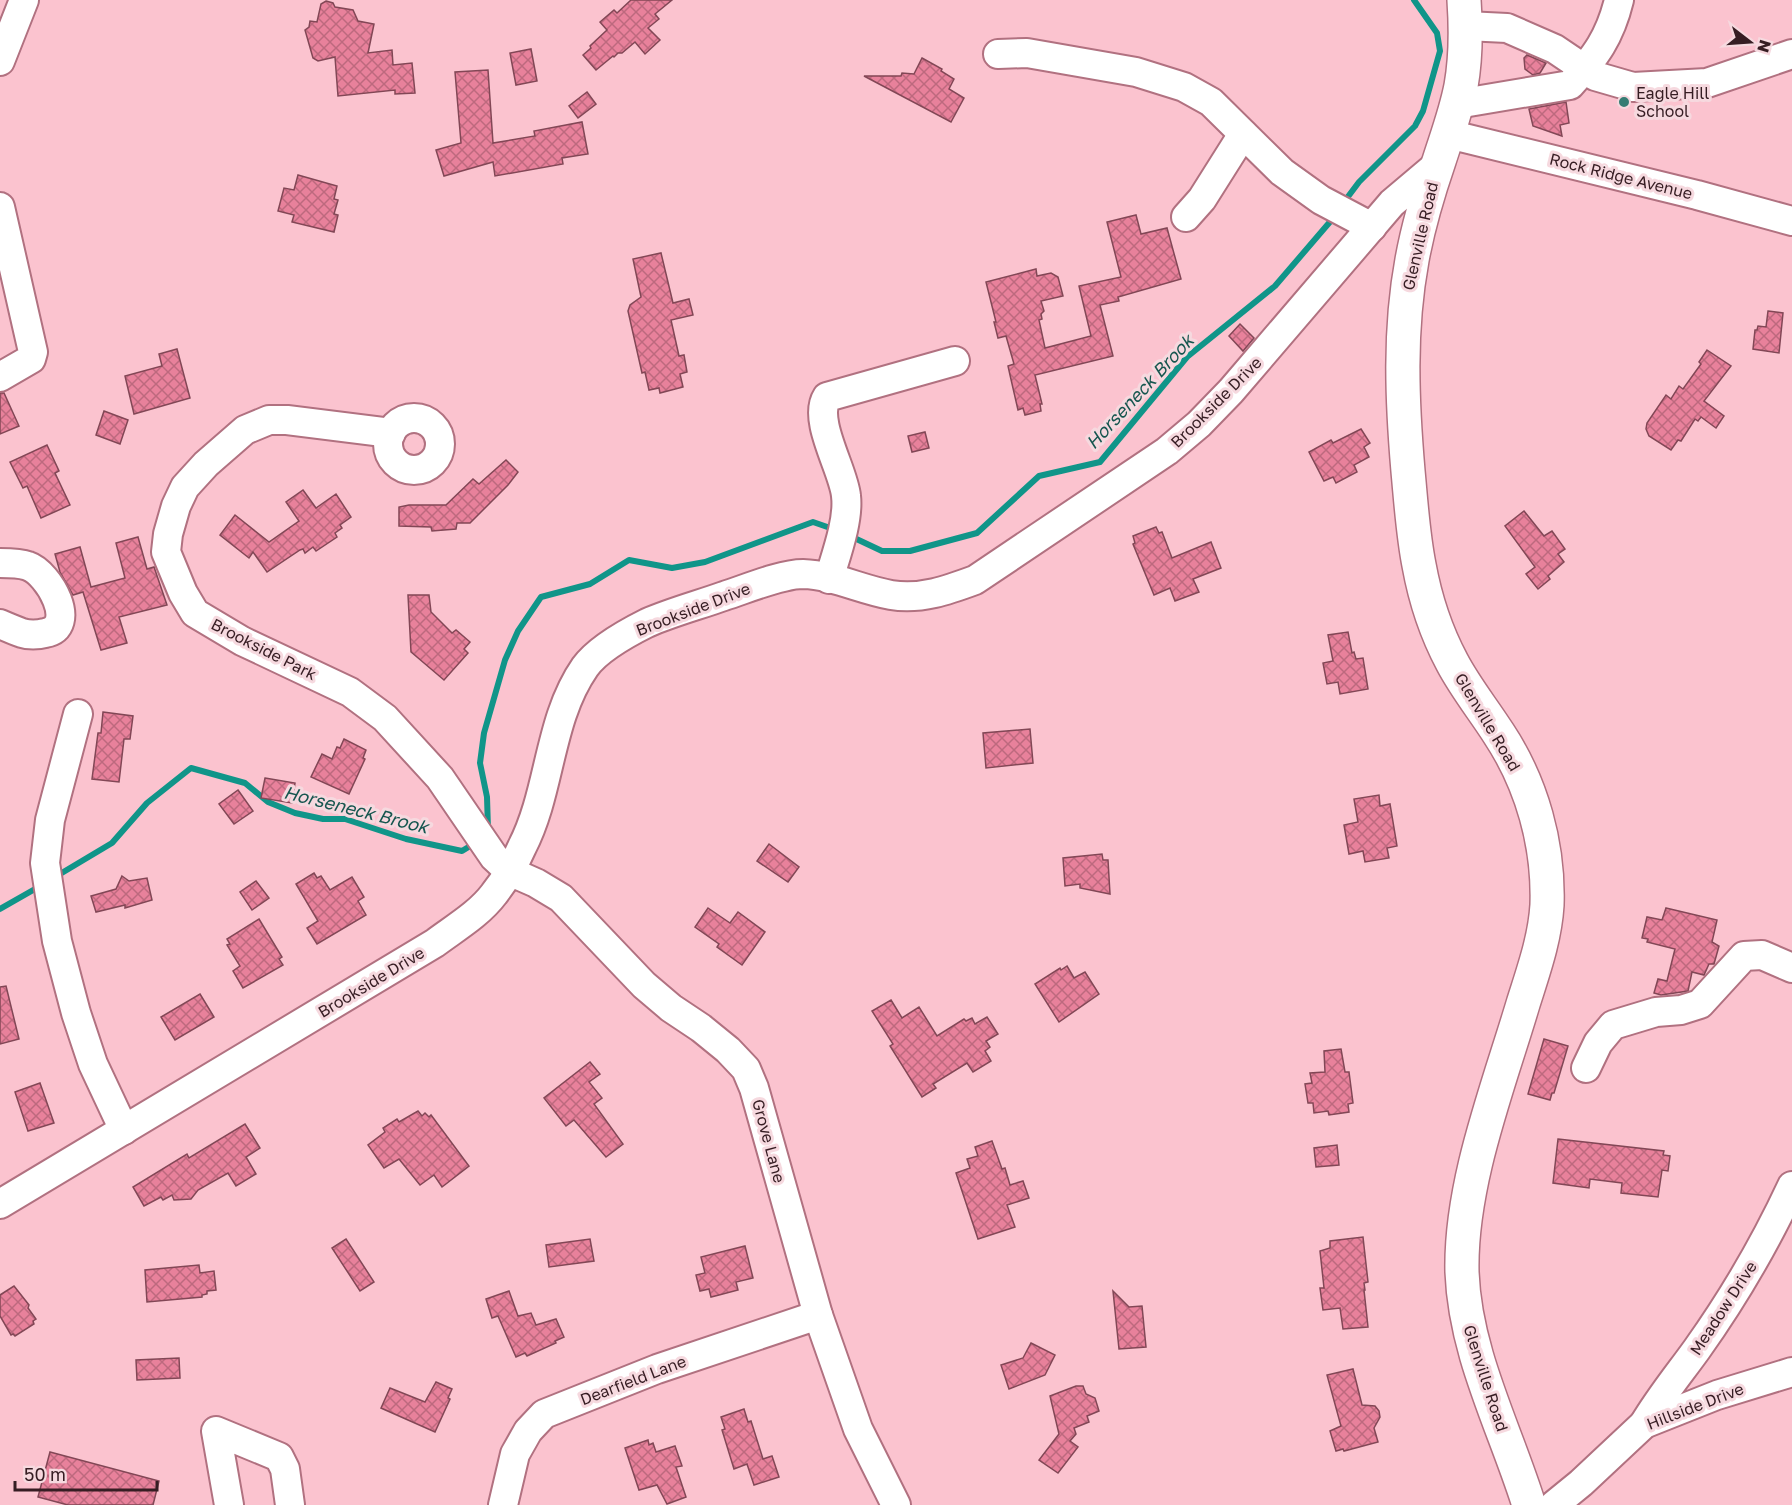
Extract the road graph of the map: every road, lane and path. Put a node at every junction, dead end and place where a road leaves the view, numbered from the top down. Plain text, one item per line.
1 (24, 0) edge
2 (1619, 0) edge
3 (1465, 13) edge
4 (2, 43) edge
5 (1789, 50) edge
6 (998, 54) dead end
7 (1585, 69) junction
8 (1453, 119) junction
9 (1243, 134) junction
10 (1437, 165) junction
11 (0, 207) edge
12 (1350, 215) junction
13 (1186, 217) dead end
14 (1792, 221) edge
15 (955, 361) dead end
16 (0, 377) edge
17 (391, 433) dead end
18 (0, 563) edge
19 (829, 579) junction
20 (0, 624) edge
21 (78, 714) dead end
22 (501, 864) junction
23 (1792, 968) edge
24 (1587, 1068) dead end
25 (124, 1130) junction
26 (1792, 1186) edge
27 (0, 1204) edge
28 (818, 1315) junction
29 (1792, 1372) edge
30 (1644, 1424) junction
31 (229, 1505) edge
32 (290, 1505) edge
33 (503, 1505) edge
34 (896, 1505) edge
35 (1529, 1505) edge
36 (1554, 1505) edge

1 - 4 street
2 - 7 street
3 - 7 street
3 - 8 main road, Glenville Road
5 - 7 street
6 - 9 street
7 - 8 street
8 - 10 main road, Glenville Road
8 - 14 street, Rock Ridge Avenue
9 - 12 street
9 - 13 street
10 - 12 street, Brookside Drive
10 - 35 main road, Glenville Road
11 - 16 street
12 - 19 street, Brookside Drive
15 - 19 street
17 - 22 street, Brookside Park
18 - 20 street
19 - 22 street, Brookside Drive
21 - 25 street
22 - 25 street, Brookside Drive
22 - 28 street, Grove Lane
23 - 24 street
25 - 27 street, Brookside Drive
26 - 30 street, Meadow Drive
28 - 33 street, Dearfield Lane
28 - 34 street, Grove Lane
29 - 30 street, Hillside Drive
30 - 36 street, Hillside Drive
31 - 32 street

